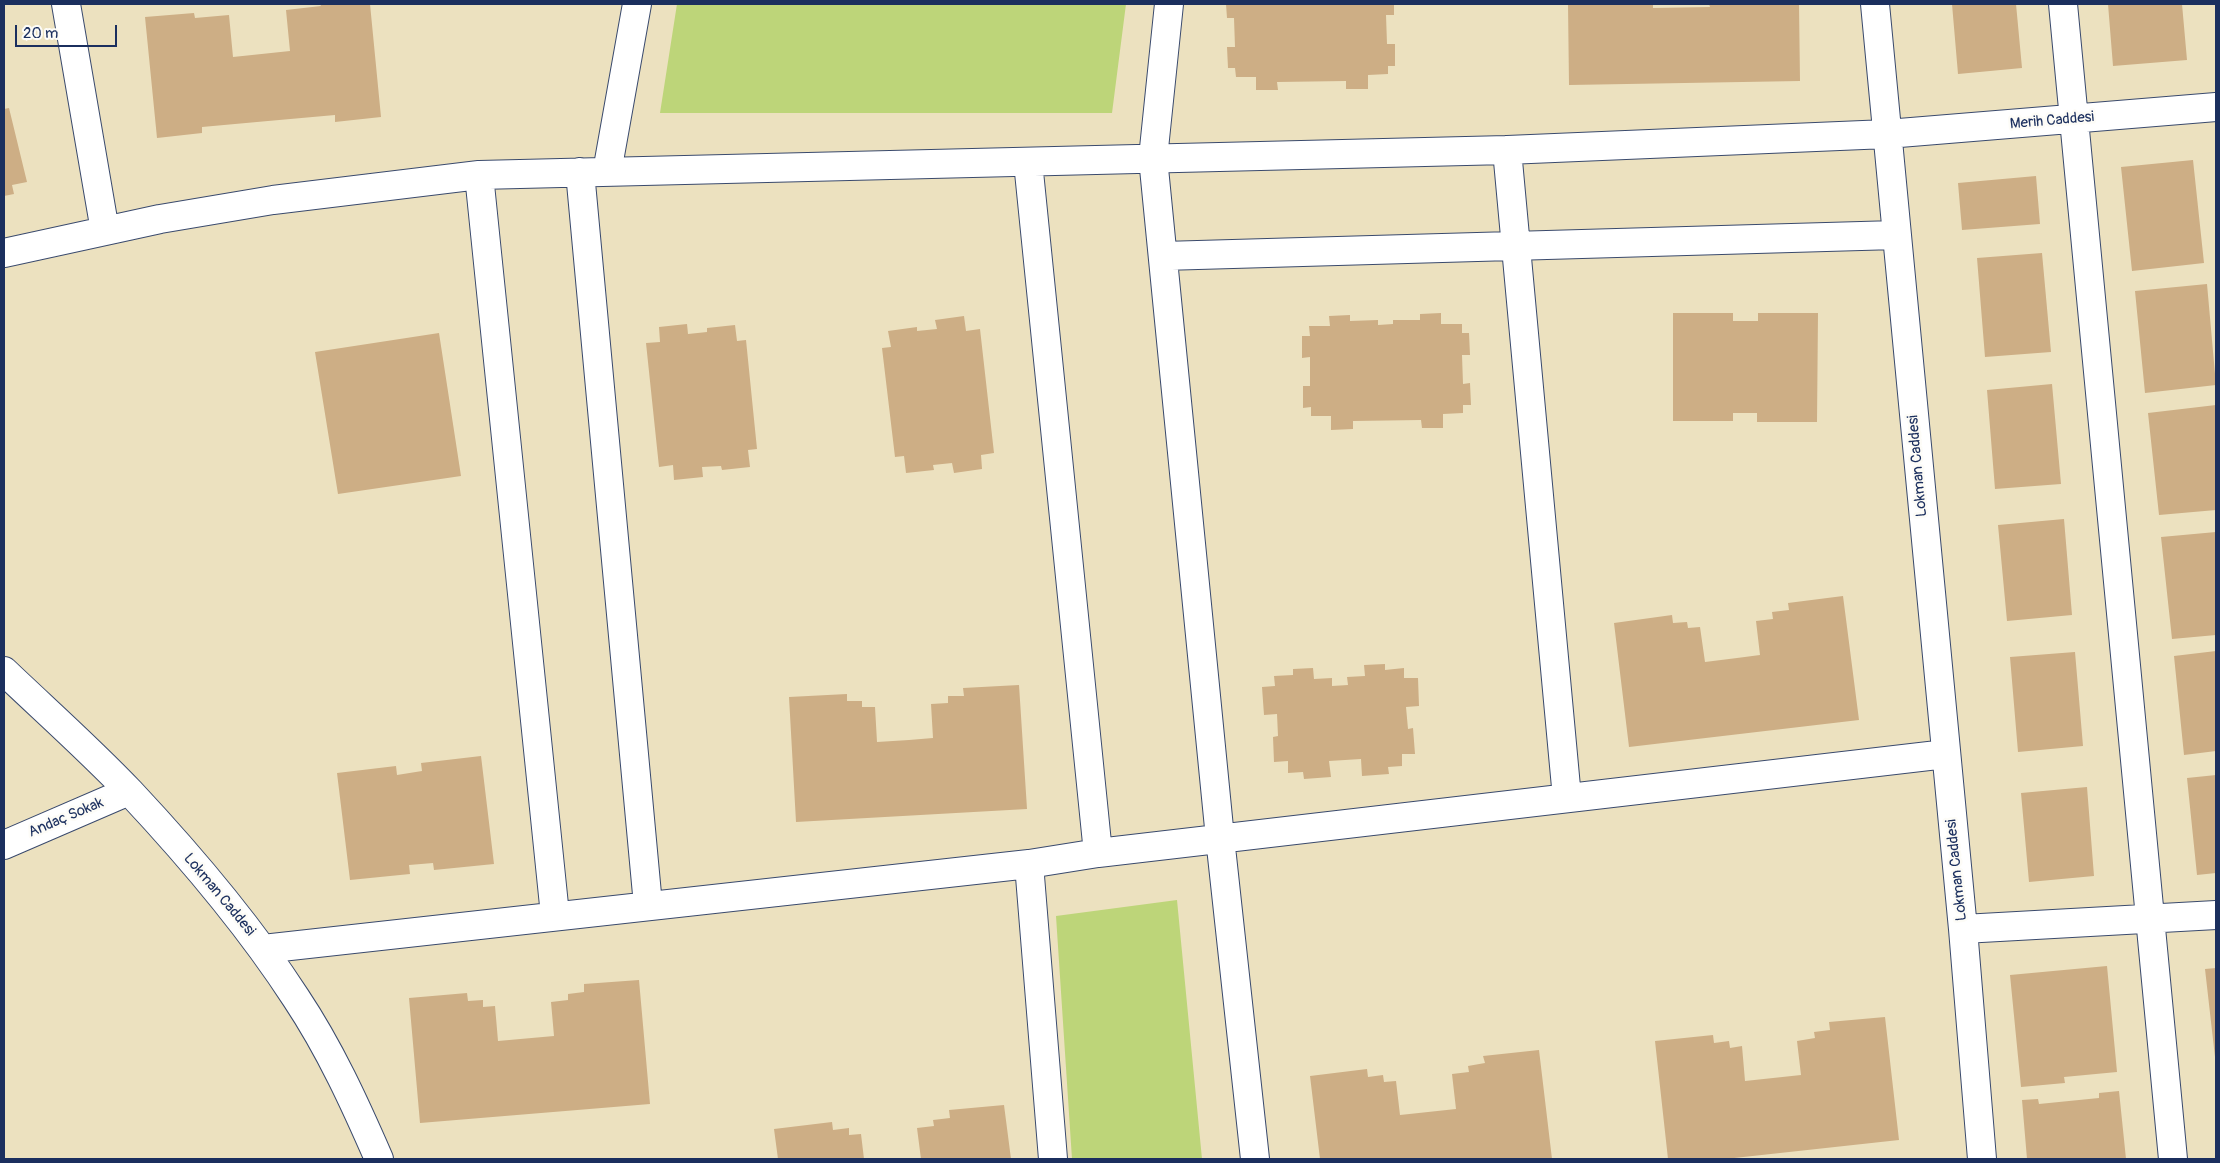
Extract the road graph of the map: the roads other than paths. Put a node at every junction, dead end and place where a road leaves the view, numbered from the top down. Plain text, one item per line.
1 (66, 4) edge
2 (637, 4) edge
3 (1169, 4) edge
4 (1875, 4) edge
5 (2063, 4) edge
6 (2216, 107) edge
7 (2073, 119) junction
8 (1887, 134) junction
9 (1507, 150) junction
10 (1153, 158) junction
11 (1028, 162) junction
12 (594, 172) junction
13 (479, 175) junction
14 (105, 231) junction
15 (1896, 235) junction
16 (1516, 246) junction
17 (4, 253) edge
18 (1163, 256) junction
19 (4, 671) edge
20 (1946, 754) junction
21 (129, 791) junction
22 (1567, 798) junction
23 (1220, 838) junction
24 (4, 845) edge
25 (1098, 853) junction
26 (1029, 864) junction
27 (648, 905) junction
28 (554, 915) junction
29 (2216, 915) edge
30 (2150, 919) junction
31 (1963, 929) junction
32 (264, 949) junction
33 (379, 1159) edge
34 (1053, 1159) edge
35 (1255, 1159) edge
36 (1982, 1159) edge
37 (2173, 1159) edge

1 - 14 street
2 - 12 street
3 - 10 street
4 - 8 street, Lokman Caddesi
5 - 7 street
6 - 7 street, Merih Caddesi
7 - 8 street, Merih Caddesi
7 - 30 street
8 - 9 street, Merih Caddesi
8 - 15 street, Lokman Caddesi
9 - 10 street, Merih Caddesi
9 - 16 street
10 - 11 street, Merih Caddesi
10 - 18 street
11 - 12 street, Merih Caddesi
11 - 25 street
12 - 13 street, Merih Caddesi
12 - 27 street
13 - 14 street, Merih Caddesi
13 - 28 street
14 - 17 street, Merih Caddesi
15 - 16 street
15 - 20 street, Lokman Caddesi
16 - 18 street
16 - 22 street
18 - 23 street
19 - 21 street, Lokman Caddesi
20 - 22 street
20 - 31 street, Lokman Caddesi
21 - 24 street, Andaç Sokak
21 - 32 street, Lokman Caddesi
22 - 23 street
23 - 25 street
23 - 35 street
25 - 26 street
26 - 27 street
26 - 34 street
27 - 28 street
28 - 32 street
29 - 30 street, Lokman Caddesi
30 - 31 street, Lokman Caddesi
30 - 37 street
31 - 36 street, Lokman Caddesi
32 - 33 street, Lokman Caddesi

